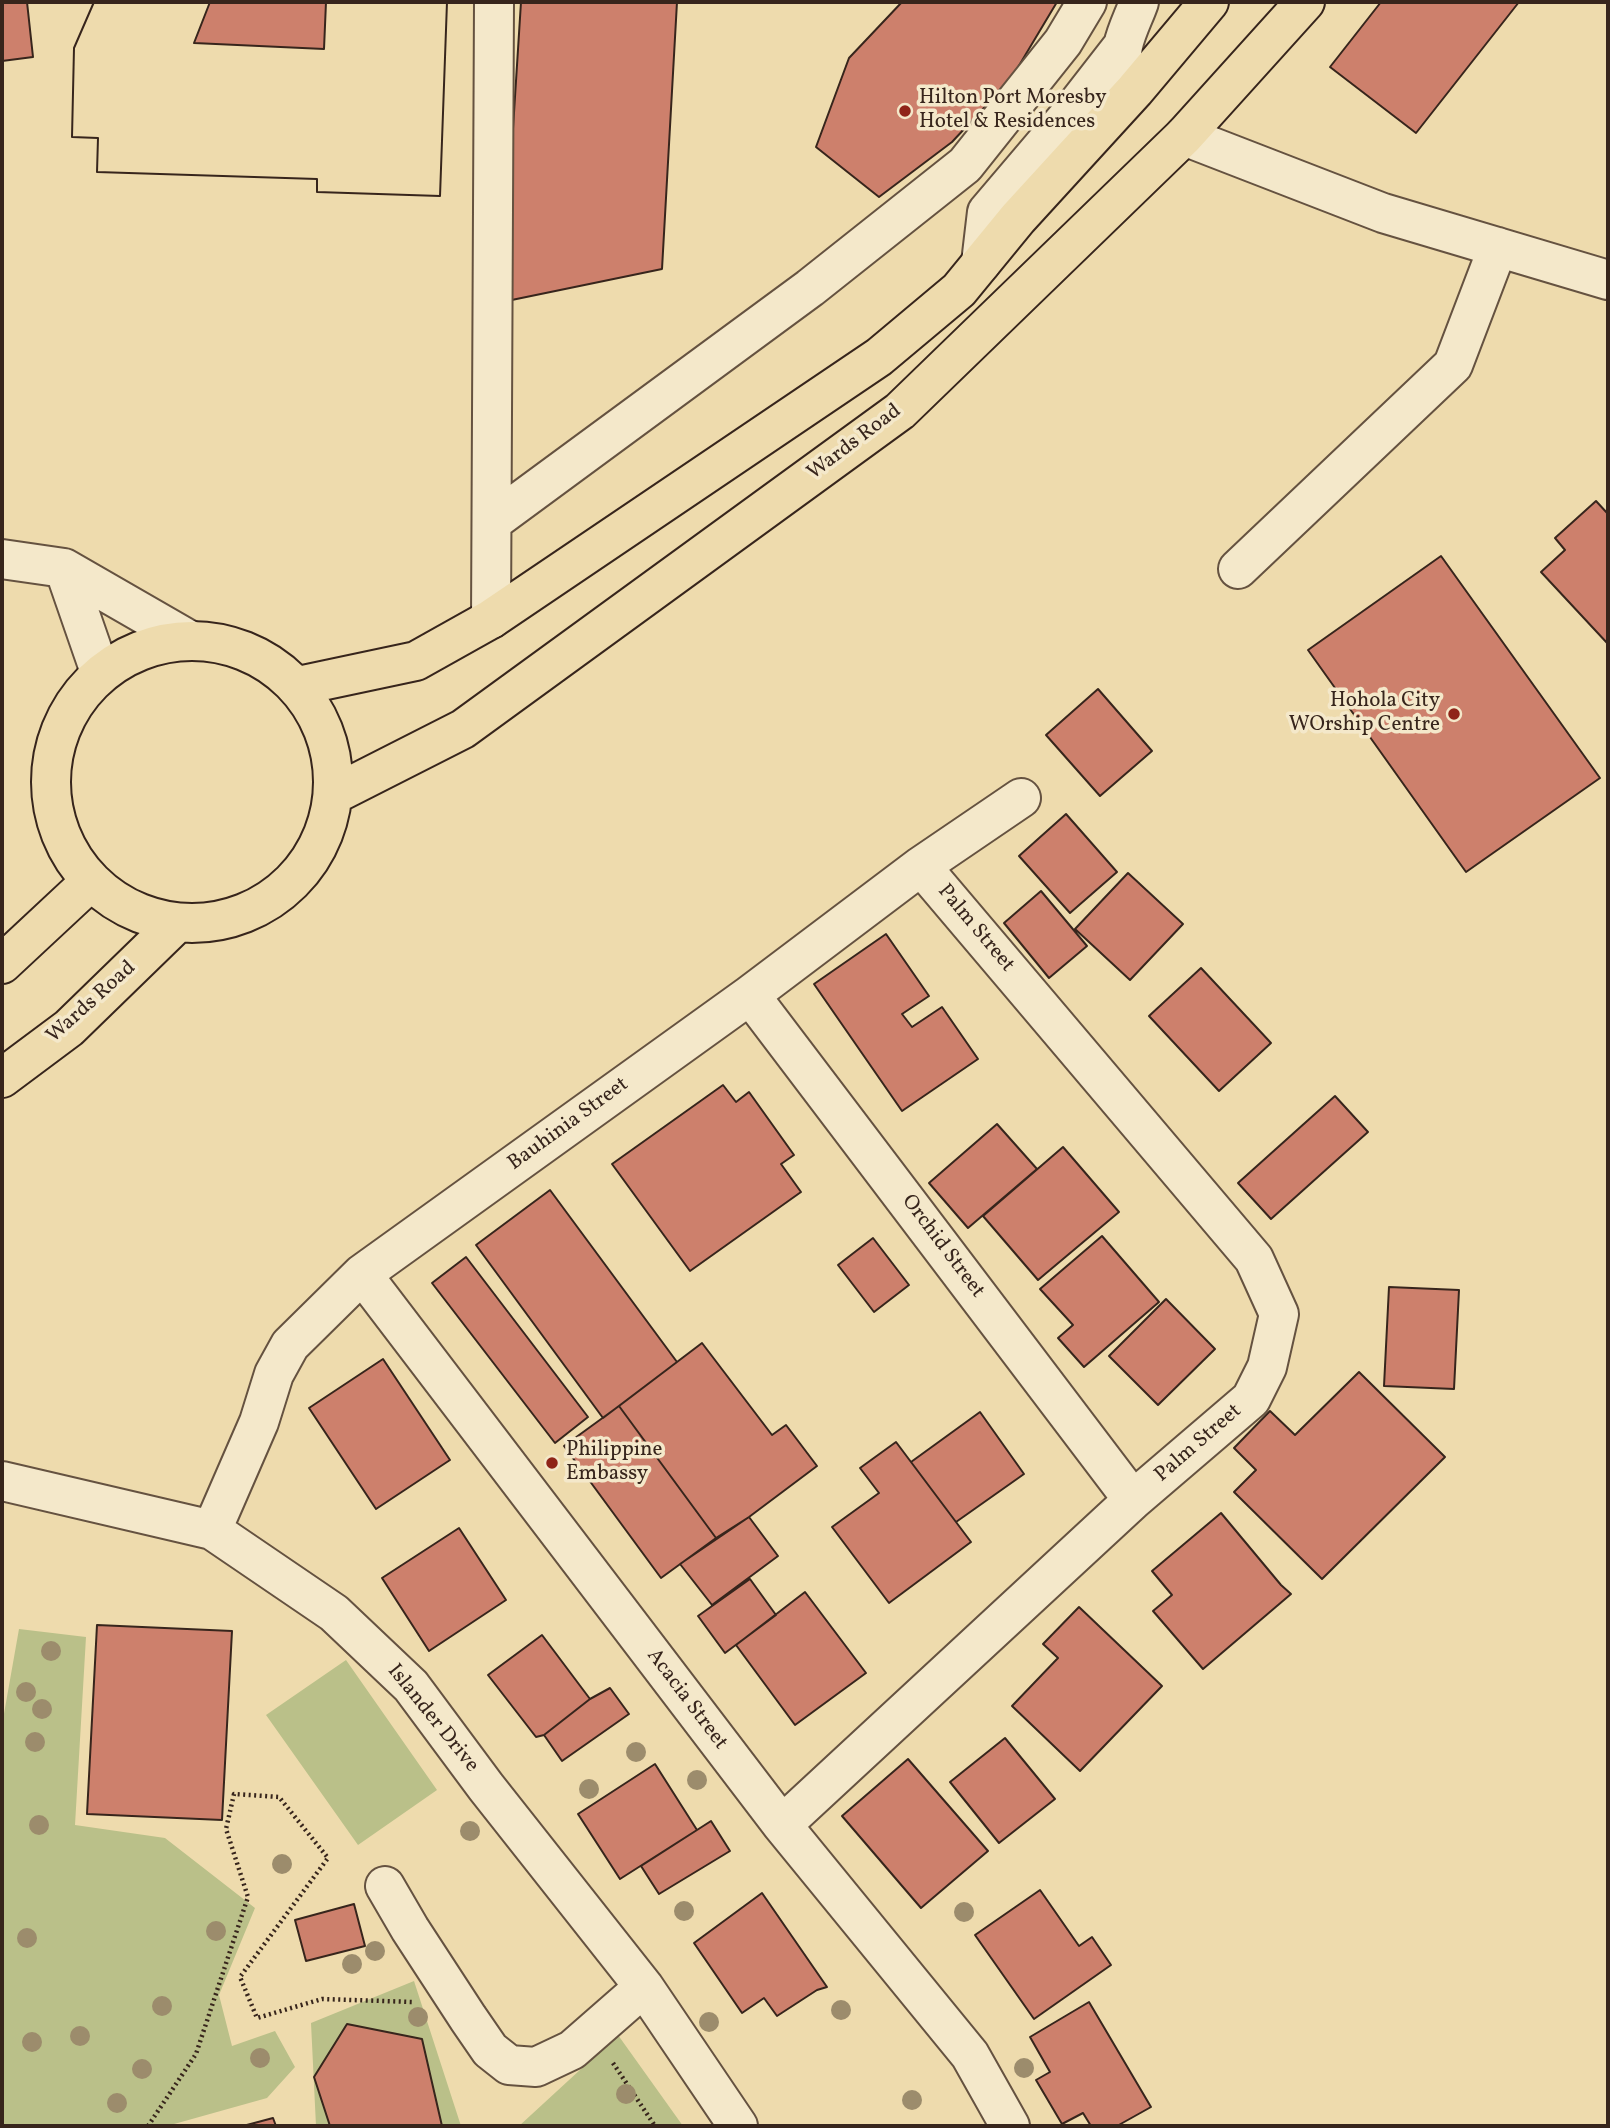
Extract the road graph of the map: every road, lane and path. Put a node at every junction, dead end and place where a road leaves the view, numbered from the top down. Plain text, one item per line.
1 (494, 2) edge
2 (1087, 2) edge
3 (1139, 2) edge
4 (1209, 2) edge
5 (1305, 2) edge
6 (1122, 47) junction
7 (1135, 90) junction
8 (1184, 136) junction
9 (1498, 247) junction
10 (981, 263) junction
11 (1608, 280) edge
12 (492, 522) junction
13 (2, 559) edge
14 (64, 568) junction
15 (1238, 569) dead end
16 (491, 619) junction
17 (189, 640) junction
18 (100, 672) junction
19 (298, 686) junction
20 (333, 795) junction
21 (1021, 798) dead end
22 (921, 866) junction
23 (90, 882) junction
24 (177, 923) junction
25 (2, 964) edge
26 (750, 995) junction
27 (2, 1079) edge
28 (362, 1274) junction
29 (2, 1481) edge
30 (1133, 1500) junction
31 (212, 1530) junction
32 (782, 1825) junction
33 (385, 1886) dead end
34 (644, 1987) junction
35 (418, 2002) dead end
36 (609, 2056) dead end
37 (148, 2126) edge
38 (655, 2126) edge
39 (738, 2126) edge
40 (1010, 2126) edge

1 - 12 street
2 - 12 street
3 - 6 street
4 - 7 main road
5 - 8 main road, Wards Road
6 - 7 street
6 - 10 street
7 - 10 main road
8 - 9 street
8 - 20 main road, Wards Road
9 - 11 street
9 - 15 street
10 - 16 main road
12 - 16 street
13 - 14 street
14 - 17 street
14 - 18 street
16 - 19 main road
17 - 18 main road
17 - 19 main road
18 - 23 main road
19 - 20 main road
20 - 24 main road
21 - 22 street, Bauhinia Street
22 - 26 street, Bauhinia Street
22 - 30 street, Palm Street
23 - 24 main road
23 - 25 main road
24 - 27 main road, Wards Road
26 - 28 street, Bauhinia Street
26 - 30 street, Orchid Street
28 - 31 street, Bauhinia Street
28 - 32 street, Acacia Street
29 - 31 street, Islander Drive
30 - 32 street, Palm Street
31 - 34 street, Islander Drive
32 - 40 street, Acacia Street
33 - 34 street
34 - 39 street, Islander Drive
35 - 37 path
36 - 38 path

